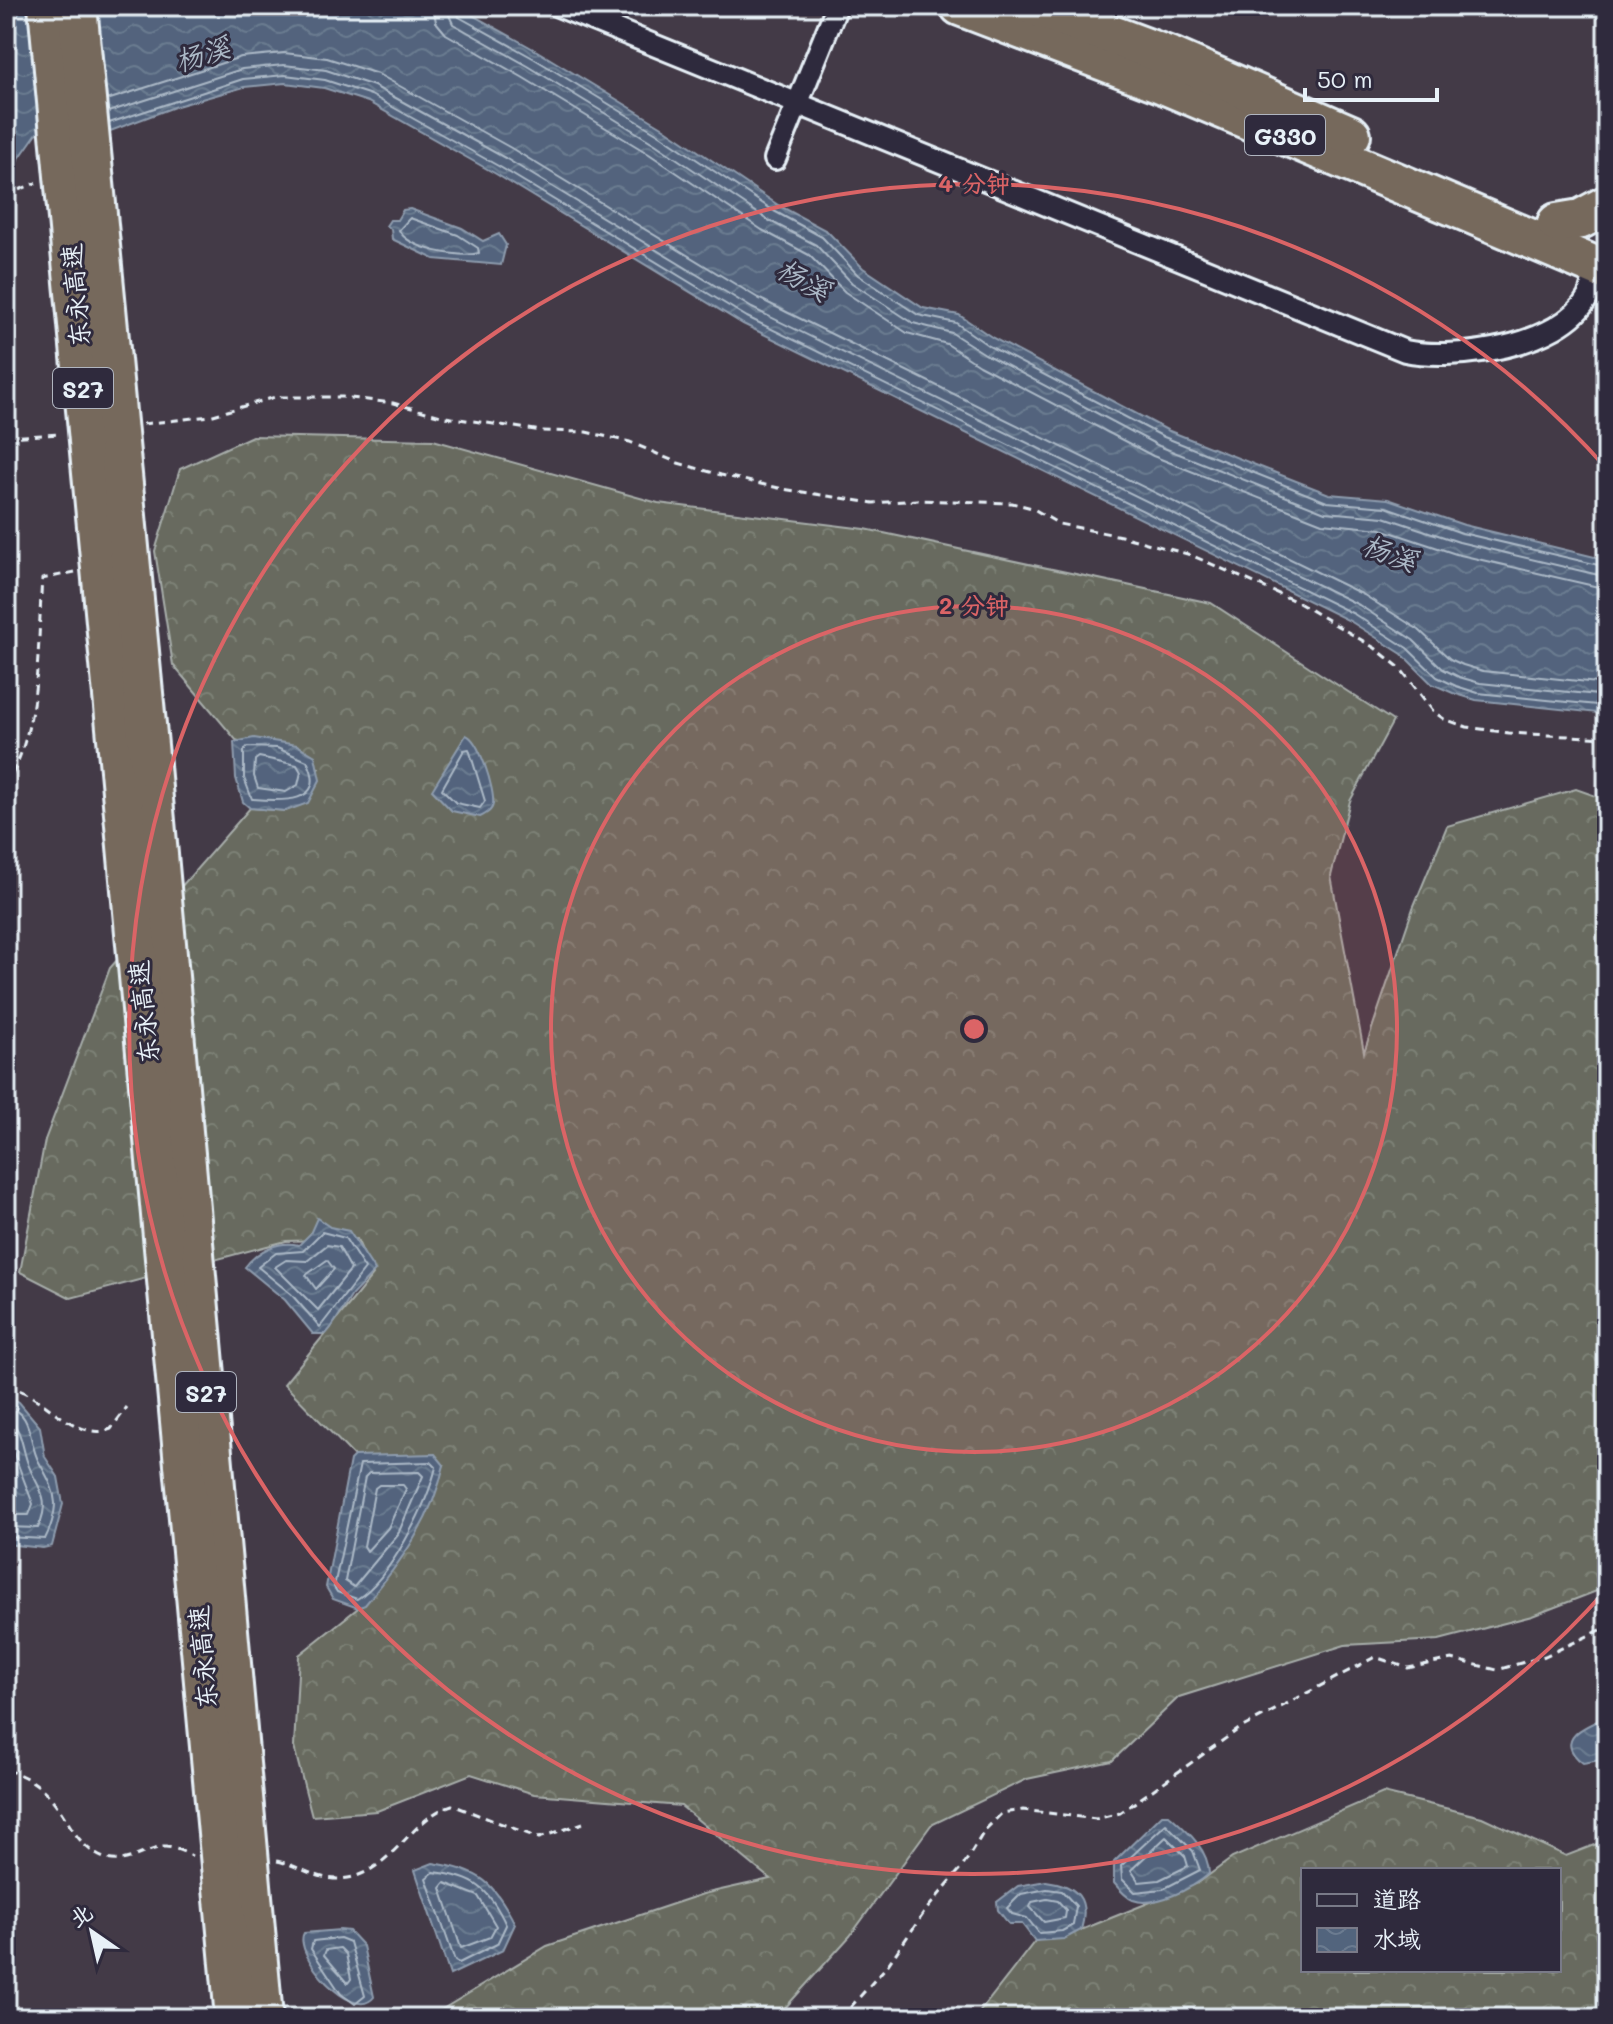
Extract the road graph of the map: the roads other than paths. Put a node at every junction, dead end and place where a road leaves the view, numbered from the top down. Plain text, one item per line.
1 (48, 6) edge
2 (77, 6) edge
3 (558, 6) edge
4 (837, 6) edge
5 (960, 6) edge
6 (1034, 6) edge
7 (797, 103) junction
8 (775, 159) dead end
9 (1607, 205) edge
10 (1557, 223) junction
11 (1603, 261) edge
12 (135, 768) junction
13 (235, 2018) edge
14 (263, 2018) edge

1 - 12 highway, 东永高速 / S27, bridge
2 - 12 highway, 东永高速 / S27, bridge
3 - 7 street
4 - 7 street
5 - 11 highway, G330
6 - 10 highway, G330
7 - 8 street
7 - 11 street
9 - 10 highway
10 - 11 highway, G330
12 - 13 highway, 东永高速 / S27
12 - 14 highway, 东永高速 / S27

